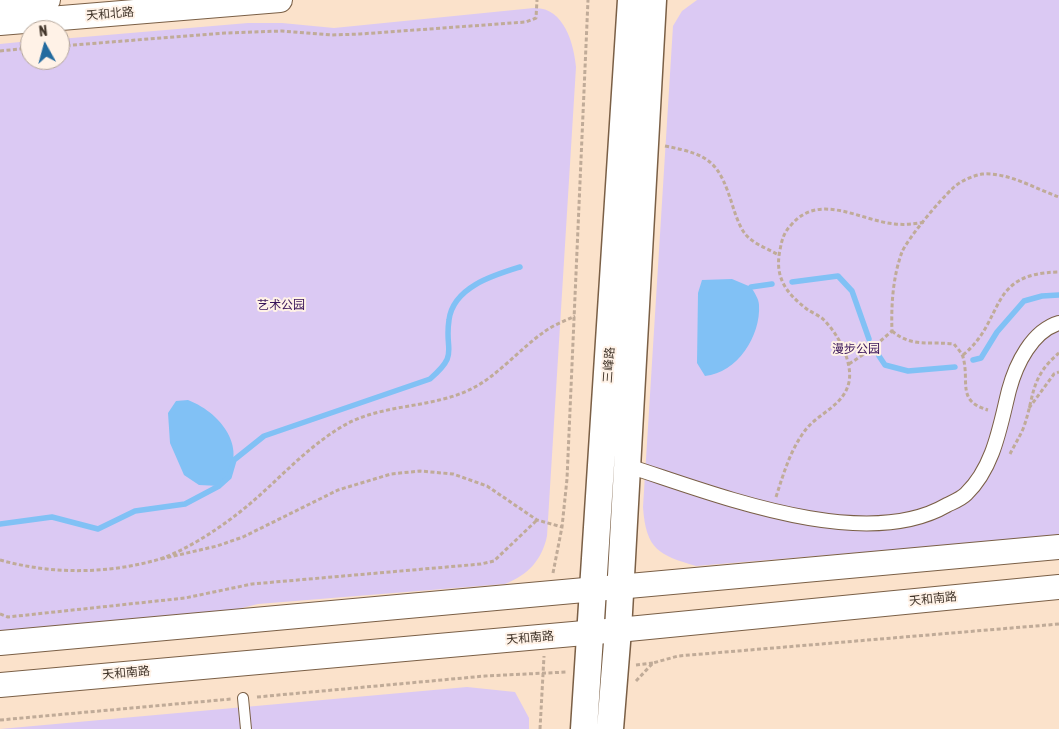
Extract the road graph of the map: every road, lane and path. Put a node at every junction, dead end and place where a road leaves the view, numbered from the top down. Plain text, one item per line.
1 (48, 0) edge
2 (280, 0) edge
3 (537, 0) edge
4 (588, 0) edge
5 (631, 0) edge
6 (653, 0) edge
7 (0, 4) edge
8 (0, 23) edge
9 (70, 45) edge
10 (20, 49) edge
11 (0, 51) edge
12 (645, 142) junction
13 (1059, 197) edge
14 (925, 222) junction
15 (779, 255) junction
16 (1059, 272) edge
17 (575, 316) junction
18 (1059, 323) edge
19 (892, 331) junction
20 (963, 355) junction
21 (849, 364) junction
22 (1059, 372) edge
23 (1027, 411) dead end
24 (1003, 414) junction
25 (628, 466) junction
26 (772, 509) junction
27 (537, 520) junction
28 (562, 527) junction
29 (1059, 547) edge
30 (0, 560) edge
31 (155, 561) junction
32 (621, 585) junction
33 (1059, 587) edge
34 (593, 590) junction
35 (548, 595) junction
36 (0, 614) edge
37 (1059, 624) edge
38 (618, 630) junction
39 (590, 632) junction
40 (546, 636) junction
41 (0, 643) edge
42 (653, 664) junction
43 (615, 667) junction
44 (587, 670) junction
45 (543, 674) junction
46 (0, 685) edge
47 (632, 688) dead end
48 (243, 698) junction
49 (0, 720) edge
50 (246, 729) edge
51 (540, 729) edge
52 (584, 729) edge
53 (610, 729) edge

1 - 7 street
2 - 8 street, 天和北路
3 - 9 path
4 - 17 path
5 - 34 main road, 三峰路
6 - 12 main road, 三峰路
10 - 11 path
12 - 15 path
12 - 25 main road, 三峰路
13 - 14 path
14 - 15 path
14 - 19 path
15 - 21 path
16 - 20 path
17 - 28 path
17 - 31 path
18 - 24 street
19 - 20 path
19 - 21 path
20 - 24 path
21 - 26 path
22 - 23 path
24 - 26 street
25 - 26 street
25 - 32 main road, 三峰路
27 - 28 path
27 - 31 path
27 - 36 path
28 - 35 path
29 - 32 street
30 - 31 path
32 - 34 street
32 - 38 main road, 三峰路
33 - 38 street, 天和南路
34 - 35 street
34 - 39 main road, 三峰路
35 - 41 street
37 - 42 path
38 - 39 street, 天和南路
38 - 43 main road, 三峰路
39 - 40 street, 天和南路
39 - 44 main road, 三峰路
40 - 45 path
40 - 46 street, 天和南路
42 - 43 path
42 - 47 path
43 - 53 main road, 三峰路
44 - 45 path
44 - 52 main road, 三峰路
45 - 48 path
45 - 51 path
48 - 49 path
48 - 50 lane

